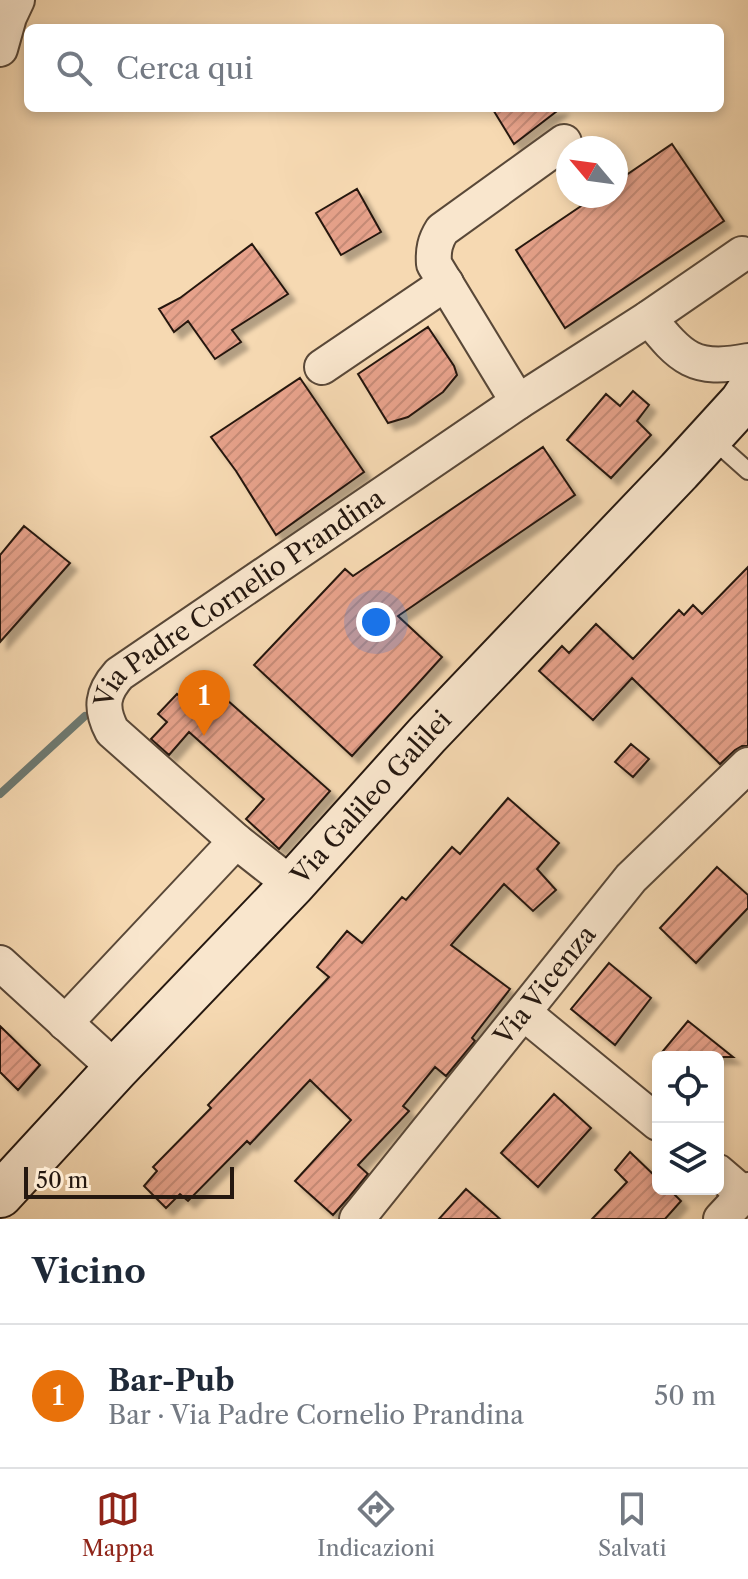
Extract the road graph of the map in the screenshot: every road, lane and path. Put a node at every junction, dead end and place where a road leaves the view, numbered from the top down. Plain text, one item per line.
1 (17, 0) edge
2 (0, 49) edge
3 (556, 148) edge
4 (742, 254) dead end
5 (446, 283) junction
6 (649, 318) junction
7 (322, 367) dead end
8 (747, 388) edge
9 (518, 402) junction
10 (710, 437) junction
11 (748, 471) edge
12 (748, 765) edge
13 (236, 841) junction
14 (292, 885) junction
15 (0, 963) edge
16 (524, 1013) junction
17 (65, 1023) junction
18 (116, 1069) junction
19 (652, 1118) edge
20 (724, 1177) edge
21 (747, 1194) edge
22 (0, 1195) edge
23 (357, 1219) edge
24 (721, 1219) edge

1 - 2 street
3 - 5 street
4 - 6 street, Via Padre Cornelio Prandina
5 - 7 street
5 - 9 street
6 - 8 street
6 - 9 street, Via Padre Cornelio Prandina
8 - 10 main road, Via Galileo Galilei
9 - 13 street, Via Padre Cornelio Prandina
10 - 11 lane
10 - 14 main road, Via Galileo Galilei
12 - 16 street, Via Vicenza
13 - 14 street, Via Padre Cornelio Prandina
13 - 17 street
14 - 18 main road, Via Galileo Galilei
15 - 17 street
16 - 19 street
16 - 23 street, Via Vicenza
17 - 18 street
18 - 22 main road, Via Galileo Galilei
20 - 21 street
21 - 24 street

